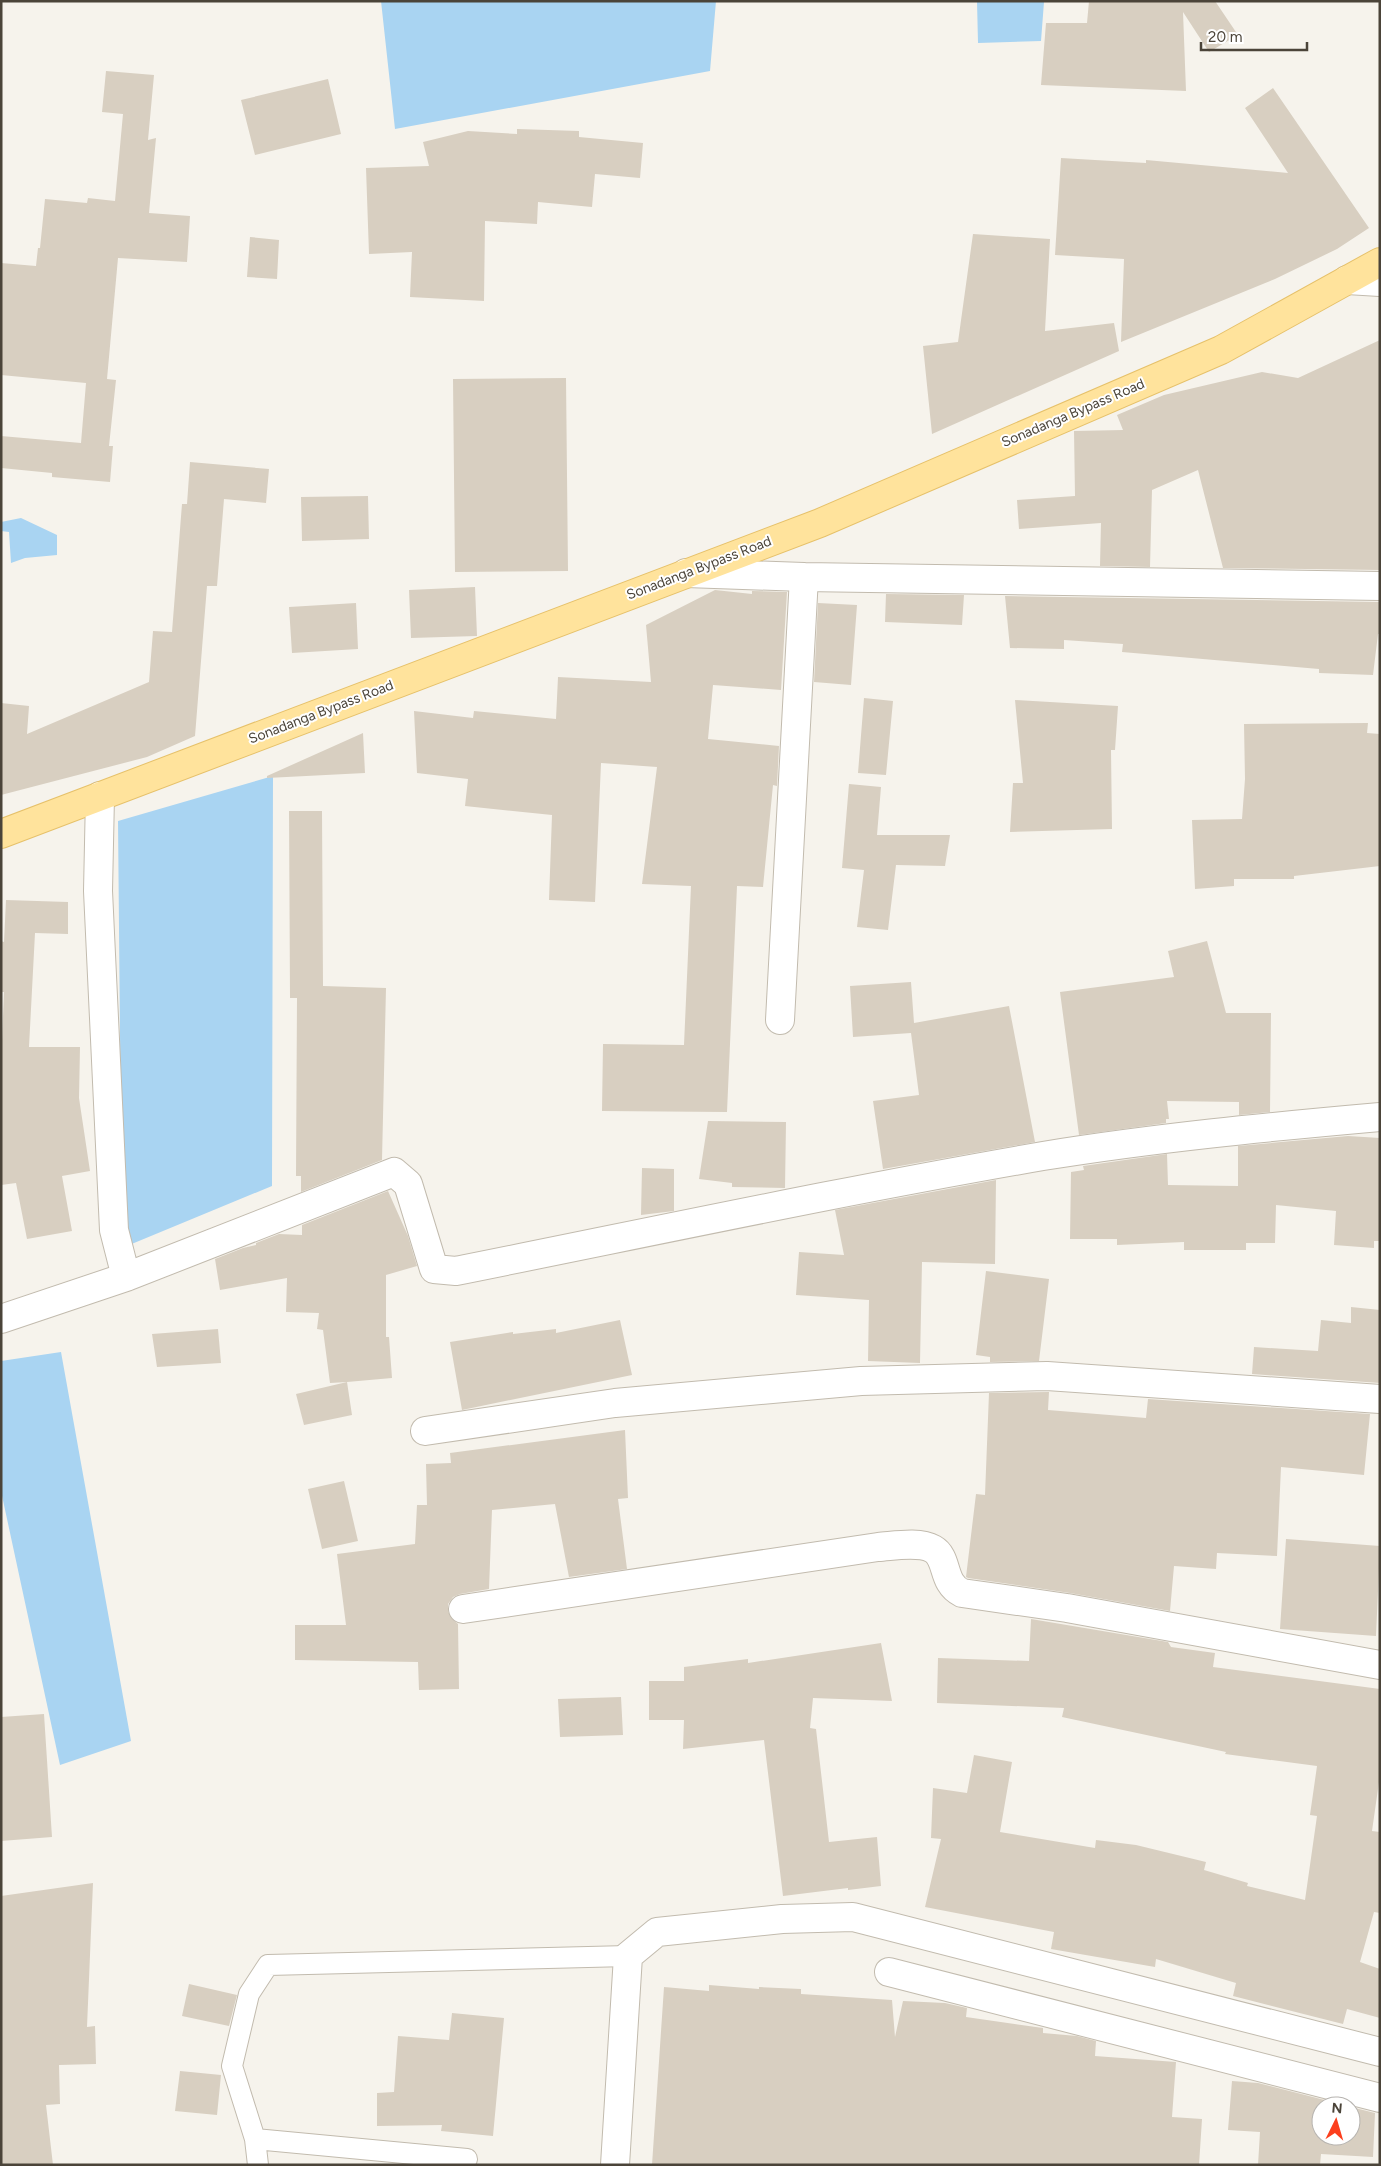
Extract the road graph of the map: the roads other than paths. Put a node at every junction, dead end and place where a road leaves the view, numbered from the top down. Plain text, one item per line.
1 (1380, 262) edge
2 (1347, 280) junction
3 (1380, 282) edge
4 (683, 573) junction
5 (804, 578) junction
6 (1380, 586) edge
7 (100, 796) junction
8 (1, 834) edge
9 (780, 1020) dead end
10 (1380, 1117) edge
11 (126, 1277) junction
12 (1, 1319) edge
13 (1380, 1399) edge
14 (425, 1431) dead end
15 (463, 1609) dead end
16 (1380, 1665) edge
17 (990, 1953) junction
18 (628, 1956) junction
19 (889, 1972) dead end
20 (982, 1996) junction
21 (1380, 2052) edge
22 (1380, 2098) edge
23 (255, 2139) junction
24 (467, 2159) dead end
25 (258, 2165) edge
26 (615, 2165) edge

1 - 2 main road, Sonadanga Bypass Road
2 - 3 street
2 - 4 main road, Sonadanga Bypass Road
4 - 5 street
4 - 7 main road, Sonadanga Bypass Road
5 - 6 street
5 - 9 street
7 - 8 main road, Sonadanga Bypass Road
7 - 11 street
10 - 11 street
11 - 12 street
13 - 14 street
15 - 16 street
17 - 18 street
17 - 20 street
17 - 21 street
18 - 23 lane
18 - 26 street
19 - 20 street
20 - 22 street
23 - 24 lane
23 - 25 lane

